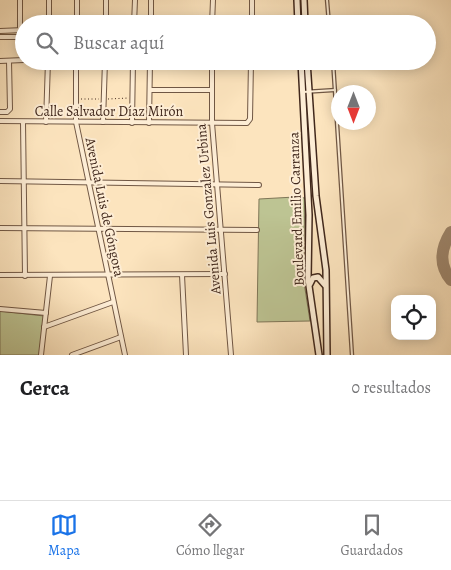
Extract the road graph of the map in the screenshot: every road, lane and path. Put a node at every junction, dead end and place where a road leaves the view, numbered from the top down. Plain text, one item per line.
1 (20, 0) edge
2 (49, 0) edge
3 (77, 0) edge
4 (106, 0) edge
5 (135, 0) edge
6 (151, 0) edge
7 (213, 0) edge
8 (252, 0) edge
9 (297, 0) edge
10 (304, 0) edge
11 (327, 0) edge
12 (21, 15) edge
13 (49, 15) edge
14 (77, 15) edge
15 (106, 15) edge
16 (134, 15) edge
17 (151, 15) edge
18 (212, 15) edge
19 (252, 15) edge
20 (298, 15) edge
21 (305, 15) edge
22 (328, 15) edge
23 (15, 30) edge
24 (0, 31) edge
25 (0, 37) edge
26 (15, 37) edge
27 (0, 61) edge
28 (9, 61) junction
29 (15, 61) edge
30 (48, 70) edge
31 (76, 70) edge
32 (105, 70) edge
33 (133, 70) edge
34 (150, 70) edge
35 (212, 70) edge
36 (251, 70) edge
37 (302, 70) edge
38 (307, 70) edge
39 (334, 70) edge
40 (335, 85) edge
41 (150, 90) junction
42 (211, 90) junction
43 (331, 90) edge
44 (306, 92) junction
45 (0, 112) edge
46 (0, 122) edge
47 (23, 122) junction
48 (46, 122) junction
49 (76, 122) junction
50 (104, 122) junction
51 (132, 122) junction
52 (149, 123) junction
53 (212, 123) junction
54 (338, 130) edge
55 (0, 181) edge
56 (24, 181) junction
57 (89, 182) junction
58 (217, 184) junction
59 (259, 185) dead end
60 (0, 228) edge
61 (25, 228) junction
62 (97, 229) junction
63 (222, 230) junction
64 (257, 230) dead end
65 (225, 274) junction
66 (0, 275) edge
67 (182, 275) junction
68 (25, 276) junction
69 (50, 276) junction
70 (107, 276) junction
71 (326, 288) junction
72 (310, 291) junction
73 (113, 302) junction
74 (0, 309) edge
75 (46, 313) junction
76 (44, 327) junction
77 (122, 337) junction
78 (41, 355) edge
79 (72, 355) edge
80 (125, 355) edge
81 (186, 355) edge
82 (231, 355) edge
83 (319, 355) edge
84 (326, 355) edge
85 (352, 355) edge

1 - 12 street
2 - 13 street
3 - 14 street
4 - 15 street
5 - 16 street
6 - 17 street
7 - 18 street
8 - 19 street
9 - 20 street
10 - 21 street
11 - 22 lane
23 - 24 street
25 - 26 street
27 - 28 street
28 - 29 street
28 - 45 street
30 - 48 street
31 - 49 street, Avenida Luis de Góngora
32 - 50 street
33 - 51 street
34 - 41 street
35 - 42 street, Avenida Luis Gonzalez Urbina
36 - 53 street, Calle Salvador Díaz Mirón
37 - 44 street, Boulevard Emilio Carranza
38 - 44 street, Boulevard Emilio Carranza
39 - 40 lane
41 - 42 street
41 - 52 street
42 - 53 street, Avenida Luis Gonzalez Urbina
43 - 44 lane
44 - 71 street, Boulevard Emilio Carranza
44 - 72 street, Boulevard Emilio Carranza
46 - 47 street, Calle Salvador Díaz Mirón
47 - 48 street, Calle Salvador Díaz Mirón
47 - 56 street
48 - 49 street, Calle Salvador Díaz Mirón
49 - 50 street, Calle Salvador Díaz Mirón
49 - 57 street, Avenida Luis de Góngora
50 - 51 street, Calle Salvador Díaz Mirón
51 - 52 street, Calle Salvador Díaz Mirón
52 - 53 street, Calle Salvador Díaz Mirón
53 - 58 street, Avenida Luis Gonzalez Urbina
54 - 85 lane
55 - 56 street
56 - 57 street
56 - 61 street
57 - 58 street
57 - 62 street, Avenida Luis de Góngora
58 - 59 street
58 - 63 street, Avenida Luis Gonzalez Urbina
60 - 61 street
61 - 62 street
61 - 68 street
62 - 63 street
62 - 70 street, Avenida Luis de Góngora
63 - 64 street
63 - 65 street, Avenida Luis Gonzalez Urbina
65 - 67 street
65 - 82 street, Avenida Luis Gonzalez Urbina
66 - 68 street
67 - 70 street
67 - 81 street
68 - 69 street
69 - 70 street
69 - 75 street
70 - 73 street, Avenida Luis de Góngora
71 - 72 street
71 - 84 street, Boulevard Emilio Carranza
72 - 83 street, Boulevard Emilio Carranza
73 - 76 street
73 - 77 street, Avenida Luis de Góngora
74 - 75 street
75 - 76 street
76 - 78 street
77 - 79 street
77 - 80 street, Avenida Luis de Góngora

